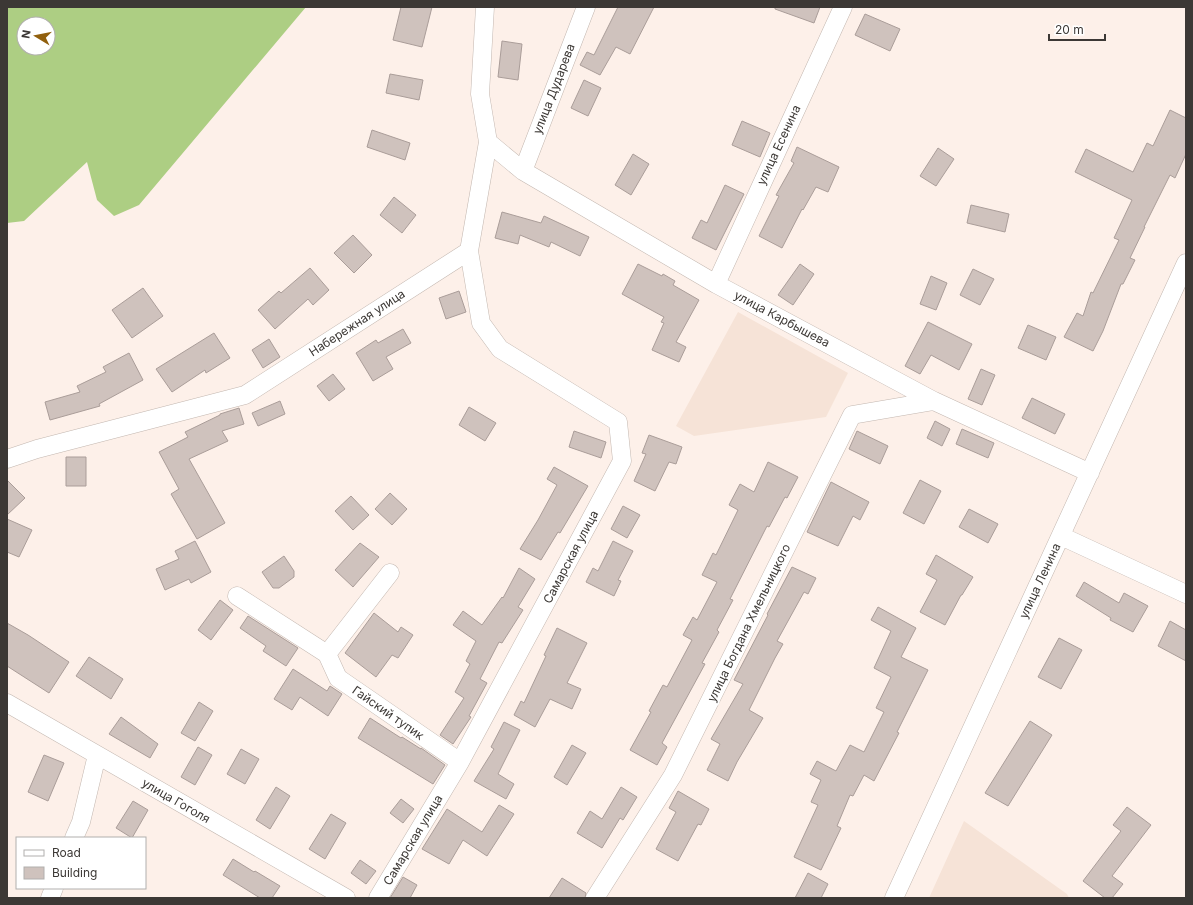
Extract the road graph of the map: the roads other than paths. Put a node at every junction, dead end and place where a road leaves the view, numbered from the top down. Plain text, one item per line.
1 (485, 7) edge
2 (586, 7) edge
3 (843, 7) edge
4 (488, 142) junction
5 (523, 171) junction
6 (469, 251) junction
7 (1186, 263) edge
8 (716, 284) junction
9 (934, 401) junction
10 (7, 460) edge
11 (1090, 473) junction
12 (1061, 536) junction
13 (390, 573) dead end
14 (1186, 594) edge
15 (236, 596) dead end
16 (327, 654) junction
17 (7, 703) edge
18 (97, 755) junction
19 (460, 762) junction
20 (74, 837) edge
21 (346, 898) edge
22 (378, 898) edge
23 (595, 898) edge
24 (894, 898) edge

1 - 4 street
2 - 5 street, улица Дударева
3 - 8 street, улица Есенина
4 - 5 street, улица Карбышева
4 - 6 street
5 - 8 street, улица Карбышева
6 - 10 street, Набережная улица
6 - 19 street, Самарская улица
7 - 11 street, улица Ленина
8 - 9 street, улица Карбышева
9 - 11 street, улица Карбышева
9 - 23 street, улица Богдана Хмельницкого
11 - 12 street, улица Ленина
12 - 14 street
12 - 24 street, улица Ленина
13 - 16 street
15 - 16 street
16 - 19 street, Гайский тупик
17 - 18 street, улица Гоголя
18 - 20 street
18 - 21 street, улица Гоголя
19 - 22 street, Самарская улица

